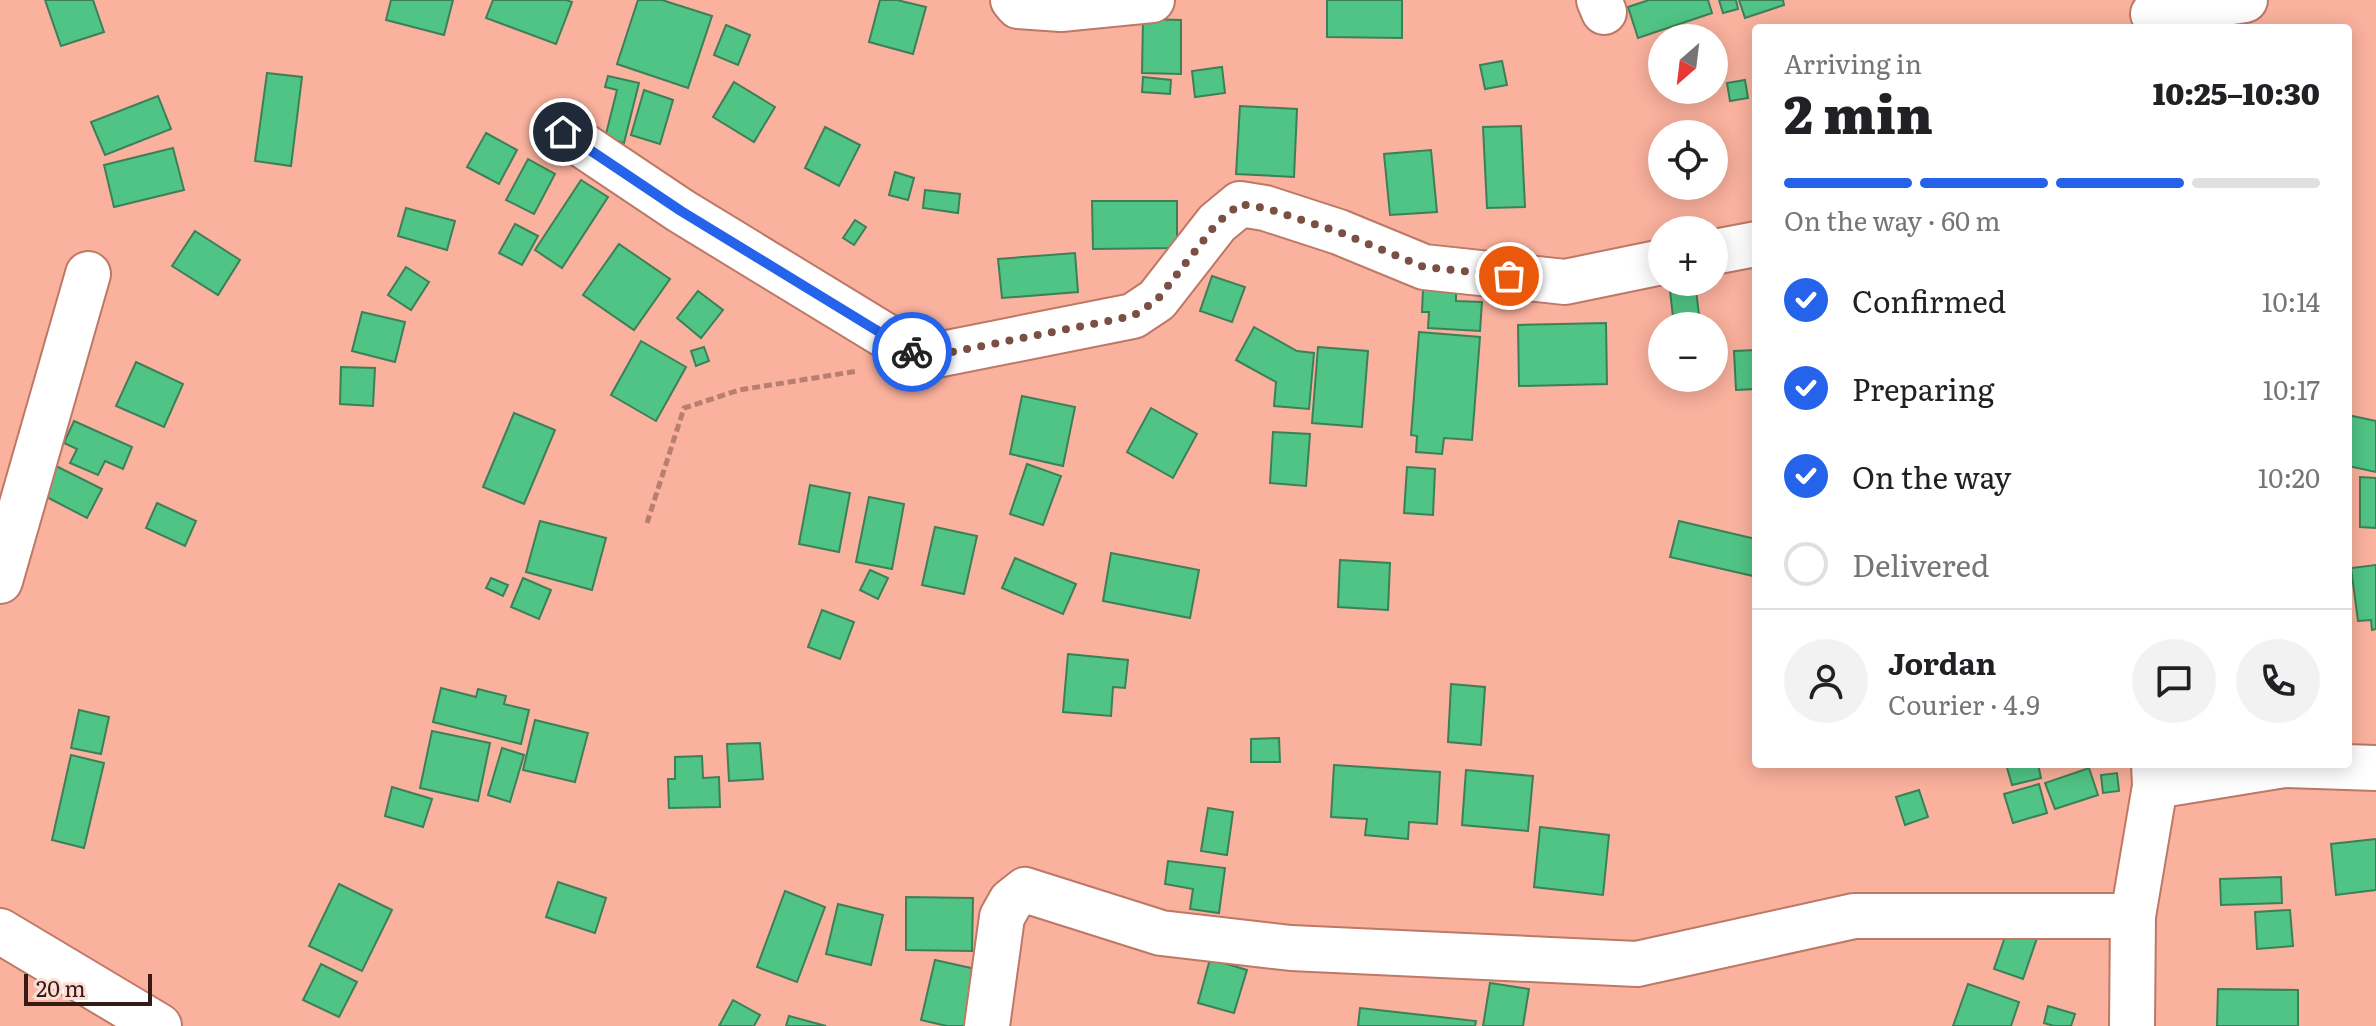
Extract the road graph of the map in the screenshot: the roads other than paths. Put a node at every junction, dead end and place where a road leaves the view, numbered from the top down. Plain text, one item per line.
1 (1013, 0) edge
2 (1152, 0) edge
3 (2245, 0) edge
4 (2153, 14) edge
5 (563, 132) dead end
6 (1752, 245) edge
7 (1728, 249) edge
8 (1648, 265) edge
9 (88, 274) dead end
10 (0, 581) edge
11 (2352, 767) edge
12 (2245, 768) edge
13 (2376, 768) edge
14 (2154, 775) edge
15 (2133, 916) junction
16 (0, 931) edge
17 (159, 1026) edge
18 (987, 1026) edge
19 (2132, 1026) edge

1 - 2 street
3 - 4 street
5 - 8 street
6 - 7 street
9 - 10 street
11 - 13 street
12 - 14 street
14 - 15 street
15 - 18 street
15 - 19 street
16 - 17 street

